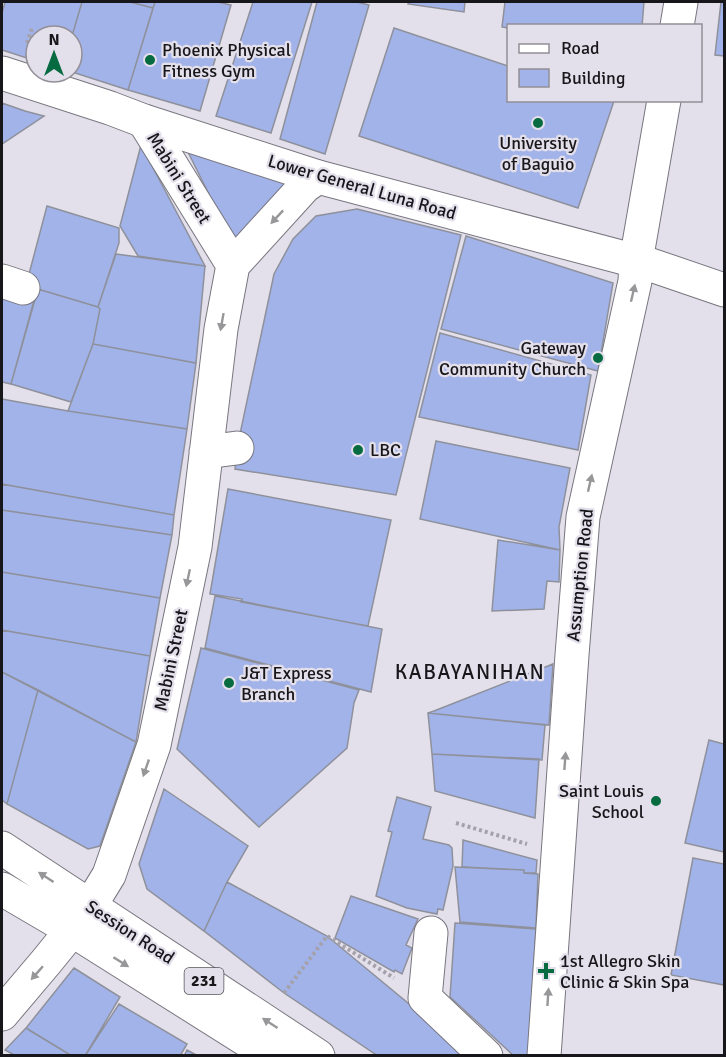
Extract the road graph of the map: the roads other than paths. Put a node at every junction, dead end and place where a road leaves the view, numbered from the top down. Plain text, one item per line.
1 (681, 2) edge
2 (677, 24) edge
3 (2, 74) edge
4 (664, 102) edge
5 (144, 121) junction
6 (318, 177) junction
7 (643, 263) junction
8 (233, 264) junction
9 (724, 290) edge
10 (2, 848) edge
11 (2, 889) edge
12 (81, 918) junction
13 (431, 933) dead end
14 (2, 1014) edge
15 (272, 1056) edge
16 (318, 1056) edge
17 (486, 1056) edge
18 (544, 1056) edge

1 - 2 street
3 - 5 street, Lower General Luna Road
4 - 7 street, Assumption Road
5 - 6 street, Lower General Luna Road
5 - 8 street, Mabini Street
6 - 7 street, Lower General Luna Road
6 -> 8 street
7 - 9 street, Lower General Luna Road
18 -> 7 street, Assumption Road
8 -> 12 street, Mabini Street
12 -> 10 street, Session Road / 231
11 - 12 street, Session Road / 231
12 -> 14 street, Mabini Street
12 -> 15 street, Session Road / 231
16 -> 12 street, Session Road / 231
13 - 17 street

